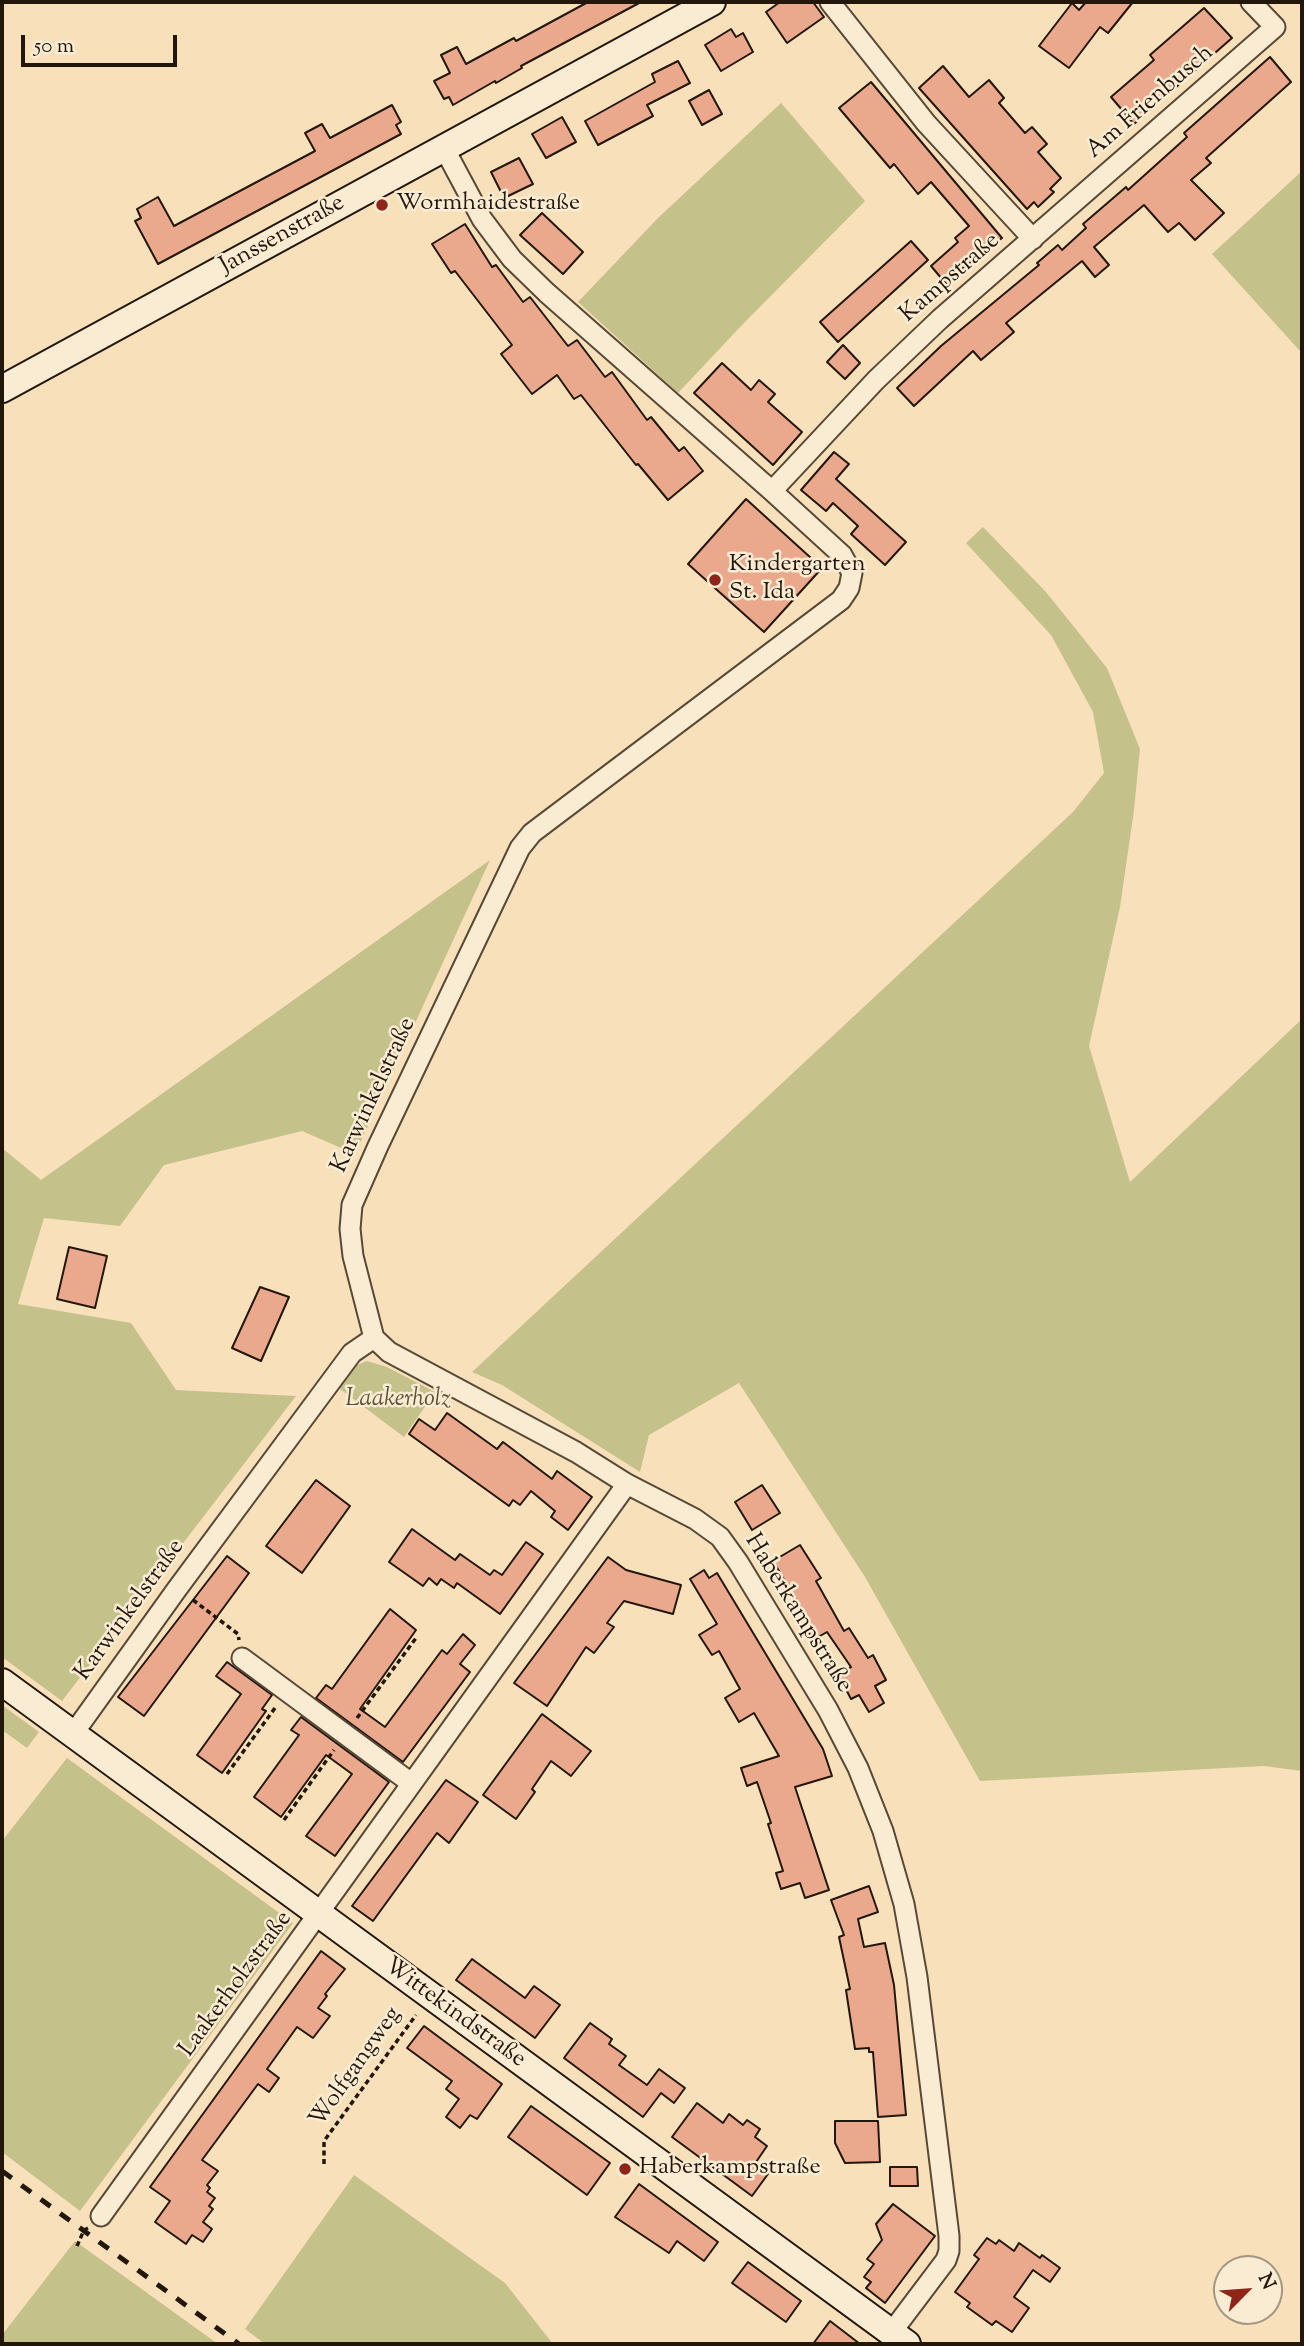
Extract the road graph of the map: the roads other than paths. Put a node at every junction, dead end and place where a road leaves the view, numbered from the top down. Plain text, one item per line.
1 (712, 2) edge
2 (830, 2) edge
3 (1251, 2) edge
4 (444, 148) junction
5 (1033, 239) junction
6 (2, 389) edge
7 (772, 491) junction
8 (374, 1338) junction
9 (627, 1484) junction
10 (242, 1658) road end
11 (2, 1682) edge
12 (73, 1734) junction
13 (411, 1783) junction
14 (318, 1913) junction
15 (101, 2216) dead end
16 (899, 2339) edge

1 - 4 main road, Janssenstraße
2 - 5 street, Kampstraße
3 - 5 street, Am Frienbusch
4 - 6 main road, Janssenstraße
4 - 7 street
5 - 7 street, Kampstraße
7 - 8 street, Karwinkelstraße
8 - 9 street, Haberkampstraße
8 - 12 street, Karwinkelstraße
9 - 13 street, Laakerholzstraße
9 - 16 street, Haberkampstraße
10 - 13 street
11 - 12 main road, Wittekindstraße
12 - 14 main road, Wittekindstraße
13 - 14 street, Laakerholzstraße
14 - 15 street, Laakerholzstraße
14 - 16 main road, Wittekindstraße

